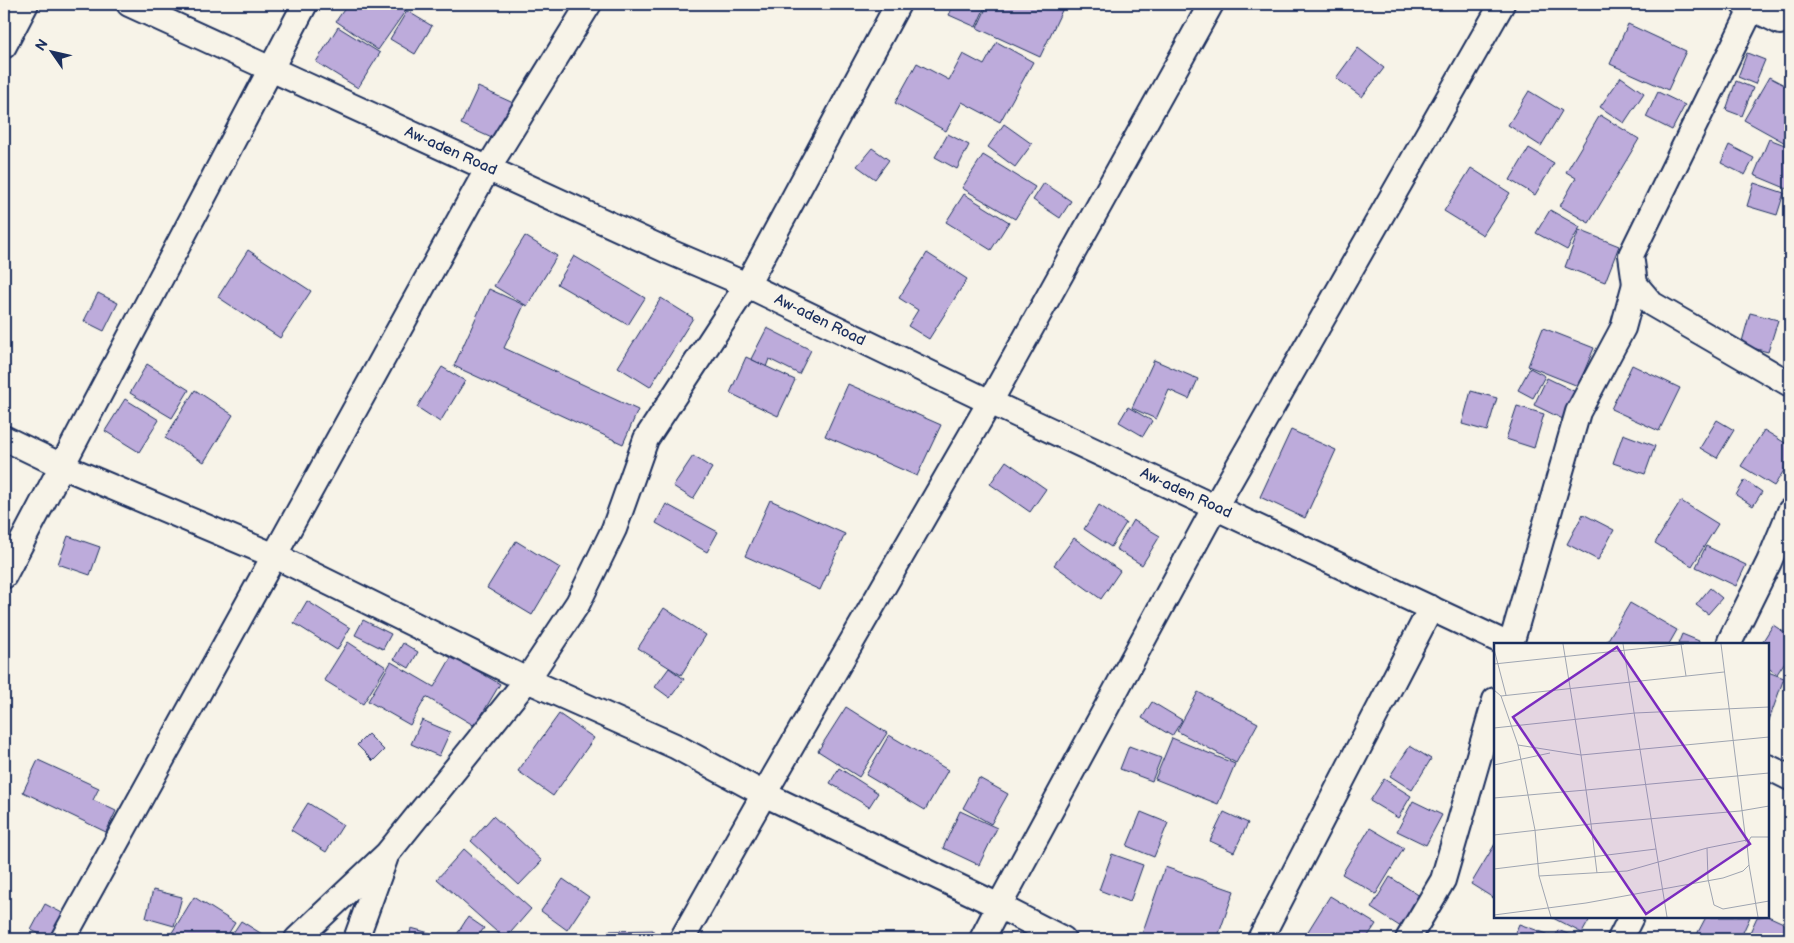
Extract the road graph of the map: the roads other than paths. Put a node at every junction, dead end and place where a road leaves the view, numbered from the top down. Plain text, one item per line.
1 (26, 4) edge
2 (128, 4) edge
3 (305, 4) edge
4 (589, 4) edge
5 (898, 4) edge
6 (1211, 4) edge
7 (1502, 4) edge
8 (1752, 5) edge
9 (1785, 24) edge
10 (4, 46) edge
11 (269, 69) junction
12 (488, 168) junction
13 (747, 284) junction
14 (1635, 284) junction
15 (1790, 384) edge
16 (990, 402) junction
17 (4, 438) edge
18 (62, 466) junction
19 (1215, 507) junction
20 (1790, 511) edge
21 (275, 556) junction
22 (4, 576) edge
23 (1430, 608) junction
24 (1505, 643) edge
25 (1511, 643) edge
26 (1730, 643) edge
27 (527, 680) junction
28 (1494, 703) edge
29 (1769, 768) edge
30 (1790, 778) edge
31 (764, 794) junction
32 (387, 854) junction
33 (1000, 906) junction
34 (1630, 918) edge
35 (63, 939) edge
36 (298, 939) edge
37 (356, 939) edge
38 (682, 939) edge
39 (982, 939) edge
40 (1063, 939) edge
41 (1260, 939) edge
42 (1408, 939) edge
43 (1620, 939) edge

1 - 10 street
2 - 11 street, Aw-aden Road
3 - 11 street
4 - 12 street
5 - 13 street
6 - 16 street
7 - 19 street
8 - 9 street
8 - 14 street
11 - 12 street, Aw-aden Road
11 - 18 street
12 - 13 street, Aw-aden Road
12 - 21 street
13 - 16 street, Aw-aden Road
13 - 27 street
14 - 15 street
14 - 25 street
16 - 19 street, Aw-aden Road
16 - 31 street
17 - 18 street
18 - 21 street
18 - 22 street
19 - 23 street, Aw-aden Road
19 - 33 street
20 - 26 street
21 - 27 street
21 - 35 street
23 - 24 street, Aw-aden Road
23 - 41 street
27 - 31 street
27 - 32 street
28 - 42 street
29 - 30 street
31 - 33 street
31 - 38 street
32 - 36 street
32 - 37 street
33 - 39 street
33 - 40 street
34 - 43 street

